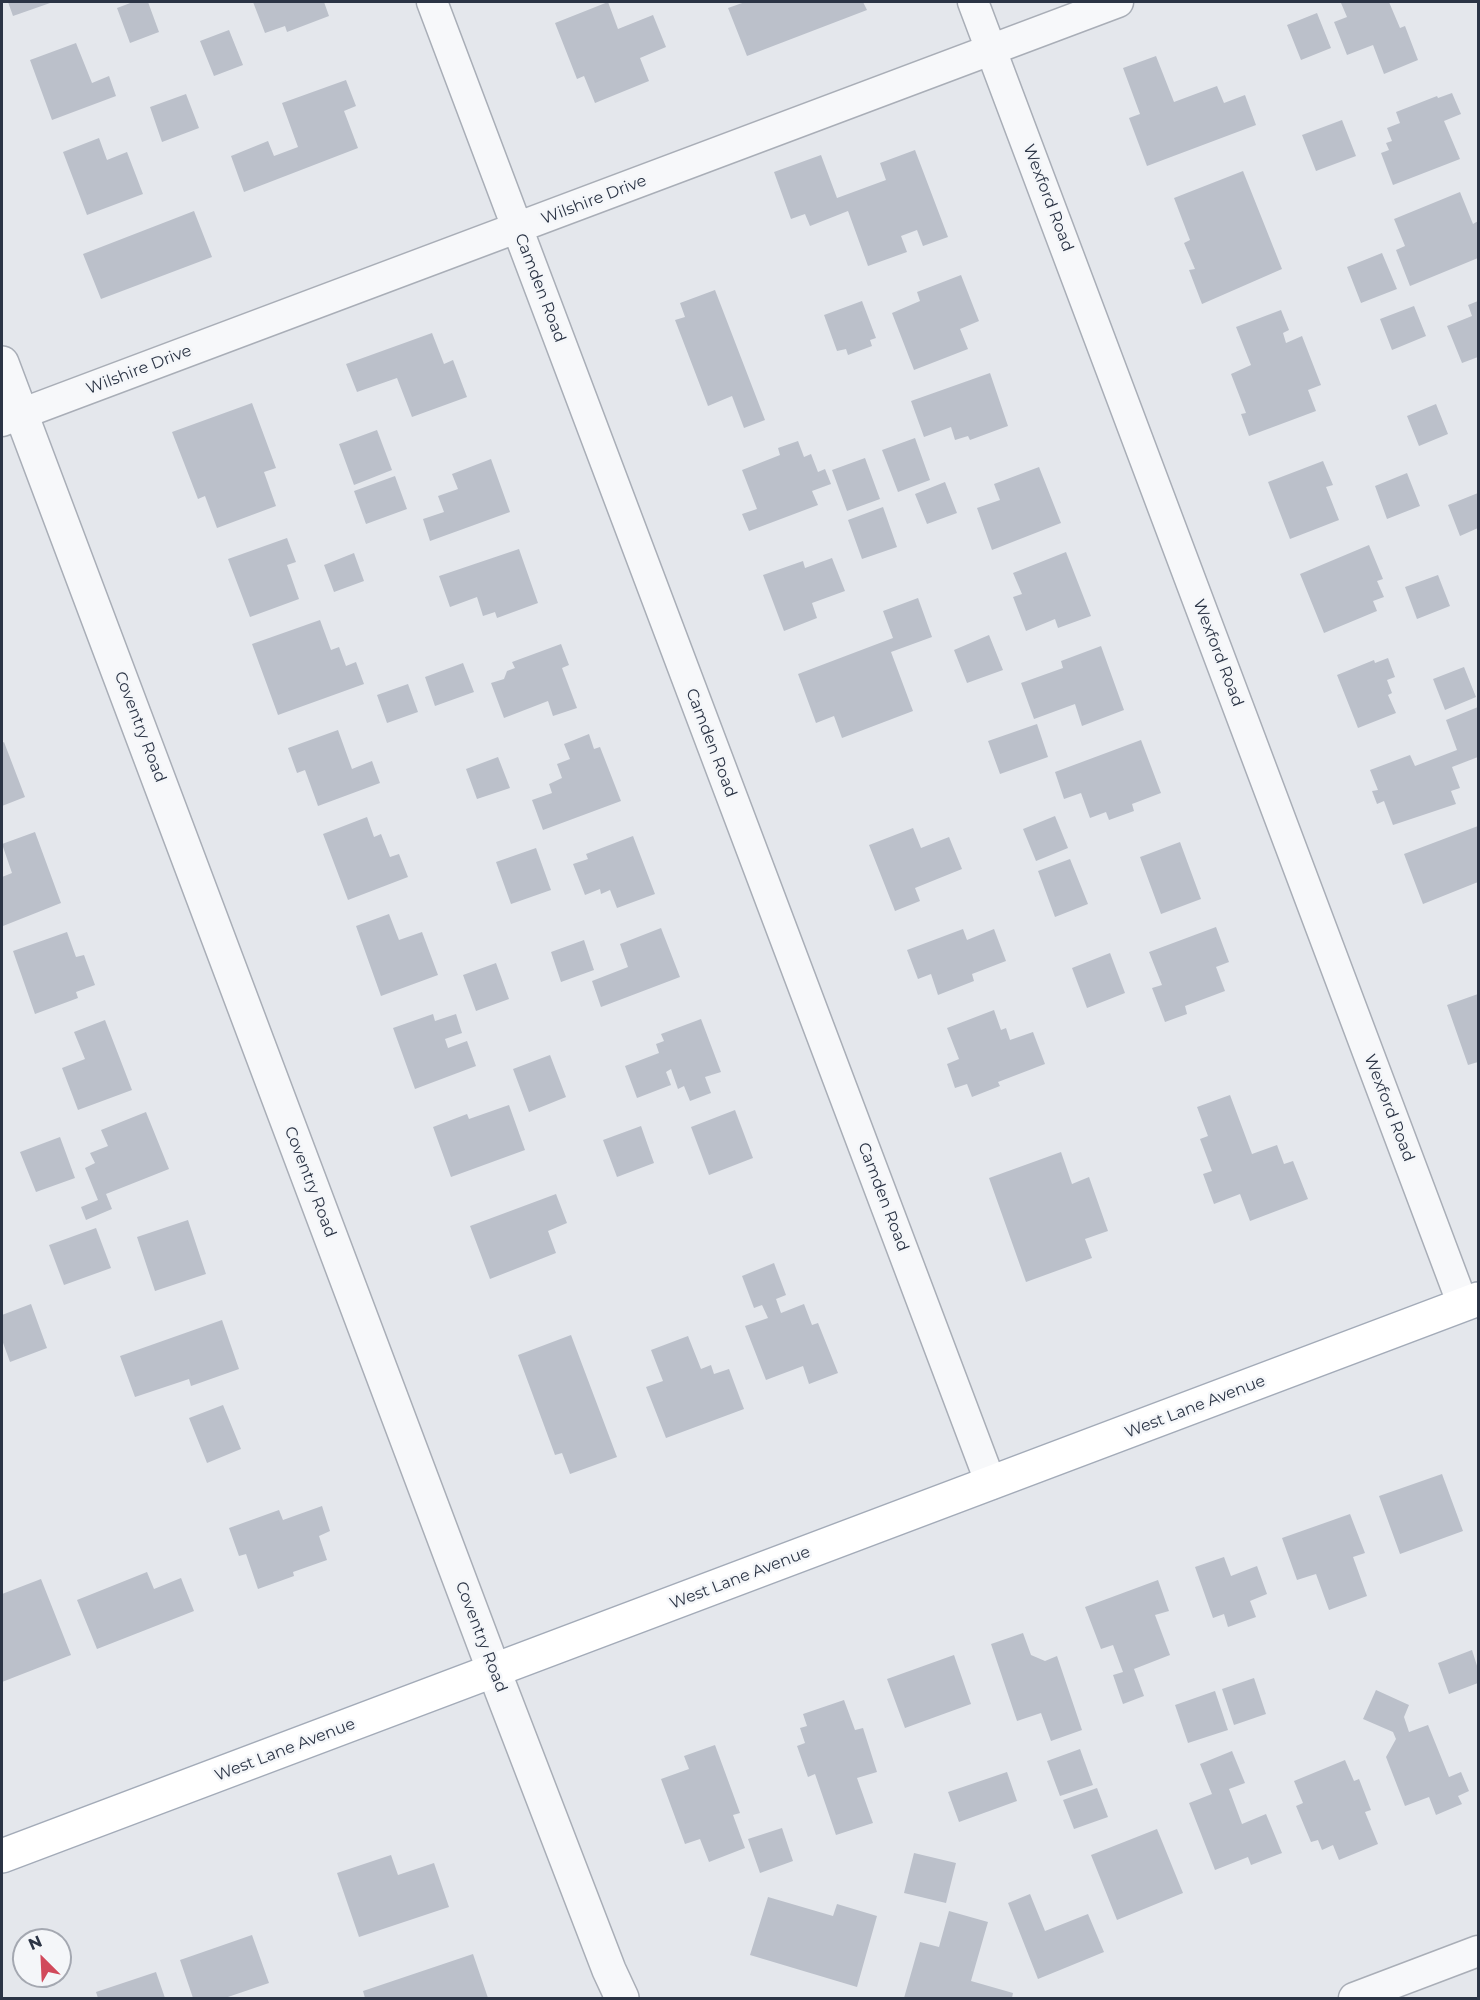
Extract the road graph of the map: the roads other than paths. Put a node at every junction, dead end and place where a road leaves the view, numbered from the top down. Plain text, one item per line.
1 (432, 2) edge
2 (973, 2) edge
3 (1118, 2) edge
4 (991, 49) junction
5 (518, 229) junction
6 (2, 363) edge
7 (11, 418) edge
8 (1471, 1302) edge
9 (991, 1484) junction
10 (494, 1671) junction
11 (2, 1856) edge
12 (1479, 1951) edge
13 (622, 1998) edge
14 (1354, 1998) edge

1 - 5 street, Camden Road
2 - 4 street, Wexford Road
3 - 4 street, Wilshire Drive
4 - 5 street, Wilshire Drive
4 - 8 street, Wexford Road
5 - 7 street, Wilshire Drive
5 - 9 street, Camden Road
6 - 7 street, Coventry Road
7 - 10 street, Coventry Road
8 - 9 main road, West Lane Avenue
9 - 10 main road, West Lane Avenue
10 - 11 main road, West Lane Avenue
10 - 13 street, Coventry Road
12 - 14 street

